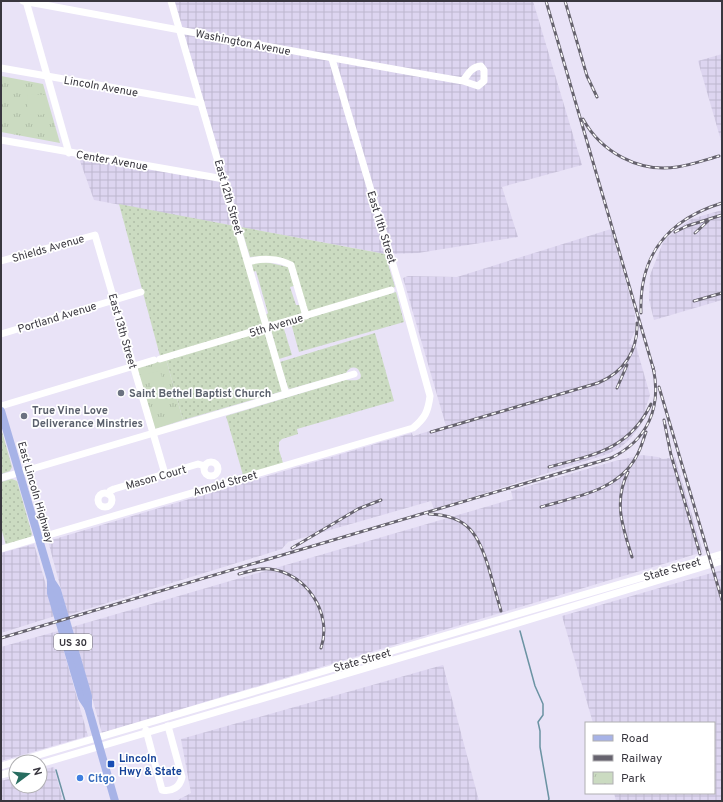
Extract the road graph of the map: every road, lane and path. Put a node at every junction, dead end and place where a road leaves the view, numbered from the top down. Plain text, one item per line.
1 (25, 1) edge
2 (171, 1) edge
3 (180, 29) junction
4 (332, 59) junction
5 (1, 68) edge
6 (48, 76) junction
7 (463, 81) dead end
8 (201, 103) junction
9 (1, 140) edge
10 (70, 153) junction
11 (224, 179) junction
12 (95, 235) joint
13 (1, 261) edge
14 (248, 262) junction
15 (391, 290) dead end
16 (141, 292) dead end
17 (114, 300) junction
18 (306, 316) junction
19 (267, 328) junction
20 (1, 334) edge
21 (133, 366) junction
22 (354, 374) dead end
23 (286, 394) junction
24 (430, 396) joint
25 (1, 406) edge
26 (1, 411) edge
27 (153, 433) junction
28 (205, 466) dead end
29 (19, 473) junction
30 (165, 474) junction
31 (1, 478) edge
32 (108, 494) dead end
33 (38, 538) junction
34 (1, 549) edge
35 (722, 554) edge
36 (722, 561) edge
37 (145, 724) junction
38 (168, 726) junction
39 (147, 732) junction
40 (98, 742) junction
41 (48, 761) edge
42 (1, 766) edge
43 (115, 801) edge

1 - 3 street, Washington Avenue
1 - 6 street
2 - 3 street, East 12th Street
3 - 4 street, Washington Avenue
3 - 8 street, East 12th Street
4 - 7 street, Washington Avenue
4 - 24 street, East 11th Street
5 - 6 street, Lincoln Avenue
6 - 8 street, Lincoln Avenue
6 - 10 street
8 - 11 street, East 12th Street
9 - 10 street, Center Avenue
10 - 11 street, Center Avenue
11 - 14 street, East 12th Street
12 - 13 street, Shields Avenue
12 - 17 street, East 13th Street
14 - 18 street
14 - 19 street, East 12th Street
15 - 18 street, 5th Avenue
16 - 17 street, Portland Avenue
17 - 20 street, Portland Avenue
17 - 21 street, East 13th Street
18 - 19 street, 5th Avenue
19 - 21 street, 5th Avenue
19 - 23 street, East 12th Street
21 - 25 street, 5th Avenue
21 - 27 street, East 13th Street
22 - 23 street
23 - 27 street
24 - 33 street, Arnold Street
26 - 29 main road, East Lincoln Highway / US 30
27 - 29 street
27 - 30 street, East 13th Street
28 - 30 street, Mason Court
29 - 31 street
29 - 33 main road, East Lincoln Highway / US 30
30 - 32 street, Mason Court
33 - 34 street, Arnold Street
33 - 40 main road, East Lincoln Highway / US 30
35 - 37 street, State Street
36 - 38 street, State Street
37 - 39 street
37 - 40 street, State Street
38 - 39 street, State Street
38 - 39 street
39 - 40 street, State Street
40 - 41 street, State Street
40 - 42 street, State Street
40 - 43 main road, East Lincoln Highway / US 30

